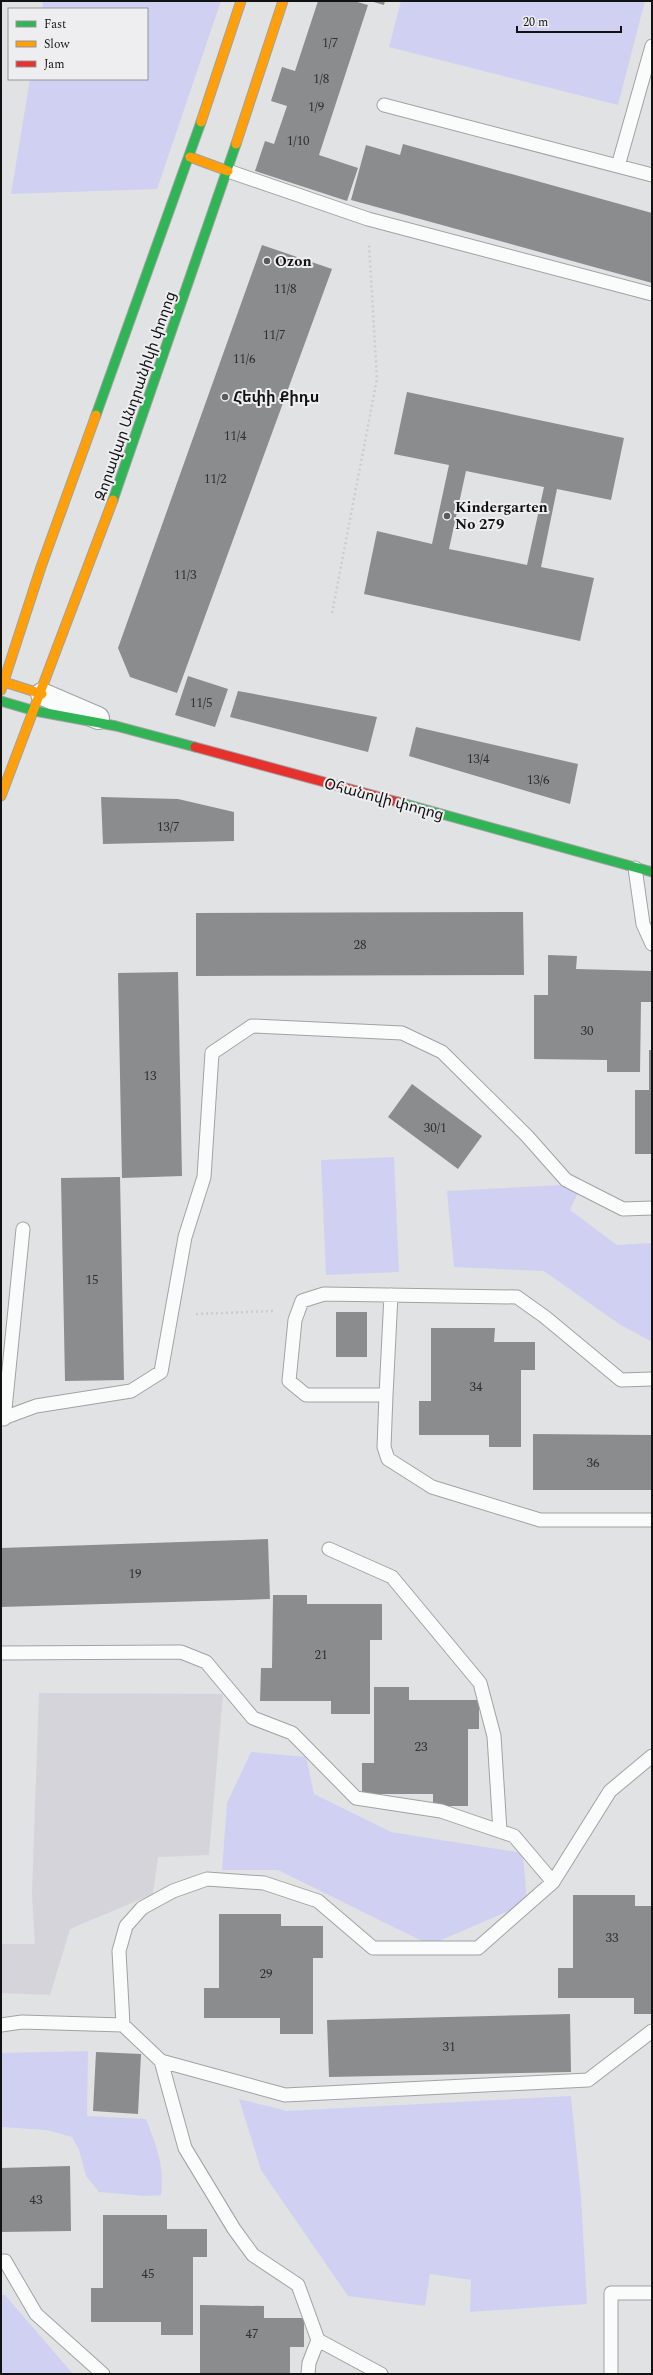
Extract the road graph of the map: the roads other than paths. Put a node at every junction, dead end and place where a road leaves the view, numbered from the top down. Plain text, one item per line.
1 (241, 1) edge
2 (283, 1) edge
3 (652, 46) edge
4 (384, 105) dead end
5 (190, 157) junction
6 (618, 166) junction
7 (228, 171) junction
8 (652, 175) edge
9 (652, 294) edge
10 (2, 685) edge
11 (1, 701) edge
12 (38, 702) junction
13 (116, 726) joint
14 (1, 796) edge
15 (635, 868) junction
16 (652, 872) edge
17 (652, 944) edge
18 (652, 1208) edge
19 (23, 1229) dead end
20 (391, 1295) junction
21 (652, 1378) edge
22 (386, 1395) junction
23 (3, 1419) edge
24 (652, 1520) edge
25 (329, 1549) dead end
26 (1, 1653) edge
27 (652, 1756) edge
28 (500, 1831) junction
29 (553, 1882) junction
30 (1, 2025) edge
31 (123, 2025) junction
32 (652, 2031) edge
33 (161, 2061) junction
34 (1, 2261) edge
35 (652, 2293) edge
36 (318, 2340) junction
37 (103, 2374) edge
38 (308, 2374) edge
39 (381, 2374) edge
40 (611, 2374) edge

1 - 5 main road, Զորավար Անդրանիկի փողոց
2 - 7 main road, Զորավար Անդրանիկի փողոց
3 - 6 lane
4 - 6 lane
5 - 7 main road
5 - 10 main road, Զորավար Անդրանիկի փողոց
6 - 8 lane
7 - 9 lane
7 - 12 main road, Զորավար Անդրանիկի փողոց
10 - 12 main road, Օհանովի փողոց
11 - 12 main road, Օհանովի փողոց
12 - 13 street, Օհանովի փողոց
12 - 14 main road, Զորավար Անդրանիկի փողոց
13 - 15 main road, Օհանովի փողոց
15 - 16 main road, Օհանովի փողոց
15 - 17 lane
18 - 23 lane
19 - 23 lane
20 - 21 lane
20 - 22 lane
20 - 22 lane
22 - 24 lane
25 - 28 lane
26 - 28 lane
27 - 29 lane
28 - 29 lane
29 - 31 lane
30 - 31 lane
31 - 33 lane
32 - 33 lane
33 - 36 lane
34 - 37 lane
35 - 40 lane
36 - 38 lane
36 - 39 lane

